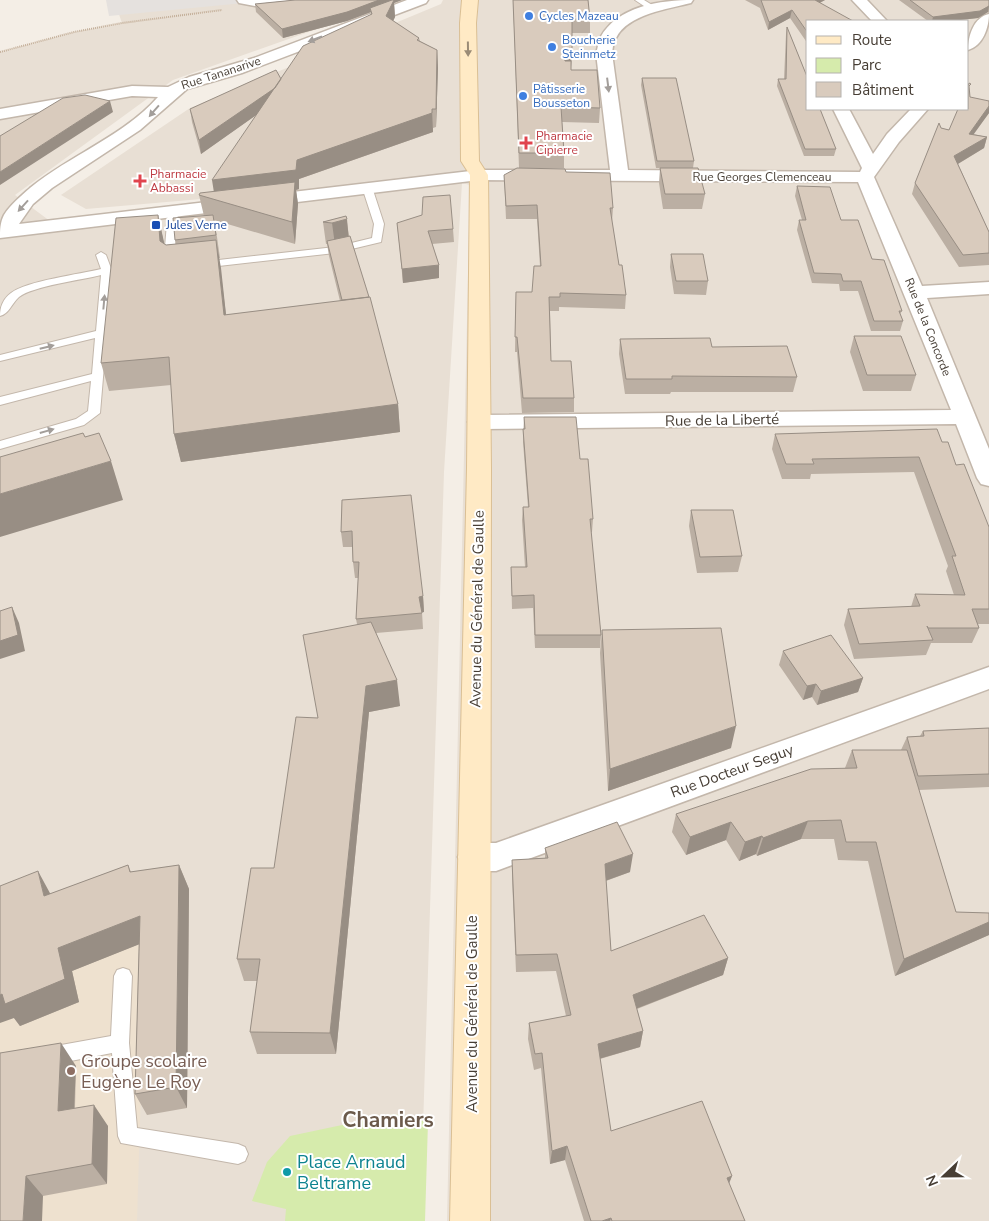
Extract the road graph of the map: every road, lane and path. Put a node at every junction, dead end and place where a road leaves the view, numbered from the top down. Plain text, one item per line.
1 (244, 0) edge
2 (320, 0) edge
3 (421, 0) edge
4 (470, 0) edge
5 (484, 0) edge
6 (639, 0) edge
7 (686, 0) edge
8 (859, 0) edge
9 (375, 2) edge
10 (258, 3) junction
11 (653, 8) junction
12 (393, 10) junction
13 (989, 18) edge
14 (879, 20) edge
15 (485, 23) dead end
16 (969, 44) edge
17 (0, 52) edge
18 (170, 92) junction
19 (841, 110) edge
20 (900, 110) edge
21 (919, 110) edge
22 (0, 114) edge
23 (893, 138) junction
24 (484, 168) junction
25 (868, 173) junction
26 (620, 177) junction
27 (367, 187) junction
28 (173, 211) junction
29 (4, 231) edge
30 (101, 256) dead end
31 (107, 270) junction
32 (989, 288) edge
33 (915, 293) junction
34 (0, 313) edge
35 (101, 333) junction
36 (0, 358) edge
37 (98, 376) junction
38 (0, 401) edge
39 (965, 417) junction
40 (479, 422) junction
41 (0, 445) edge
42 (989, 478) edge
43 (989, 678) edge
44 (474, 857) junction
45 (123, 976) dead end
46 (120, 1043) junction
47 (37, 1058) edge
48 (238, 1154) dead end
49 (470, 1221) edge

1 - 10 street
2 - 10 street
3 - 12 street, Rue Tananarive
4 -> 24 main road, Avenue du Général de Gaulle
5 - 15 main road
6 - 11 lane
7 - 11 street
8 - 14 street
9 - 12 street
10 - 17 path
11 -> 26 street
12 -> 18 street, Rue Tananarive
13 - 16 street
18 - 22 street
18 -> 29 street, Rue Tananarive
19 - 25 street, Rue de la Concorde
20 - 23 street
21 - 23 street
23 - 25 street
24 - 26 street, Rue Georges Clemenceau
24 - 27 street, Rue Georges Clemenceau
24 - 40 main road, Avenue du Général de Gaulle
25 - 26 street, Rue Georges Clemenceau
25 - 33 street, Rue de la Concorde
27 - 28 street, Rue Georges Clemenceau
27 - 28 lane
28 - 29 street, Rue Georges Clemenceau
30 - 31 lane
31 - 34 lane
35 -> 31 lane
32 - 33 street
33 - 39 street, Rue de la Concorde
36 -> 35 lane
35 - 37 lane
37 - 38 lane
41 -> 37 lane
39 - 40 street, Rue de la Liberté
39 - 42 street, Rue de la Concorde
40 - 44 main road, Avenue du Général de Gaulle
43 - 44 street, Rue Docteur Seguy
44 - 49 main road, Avenue du Général de Gaulle
45 - 46 lane
46 - 47 lane
46 - 48 lane

